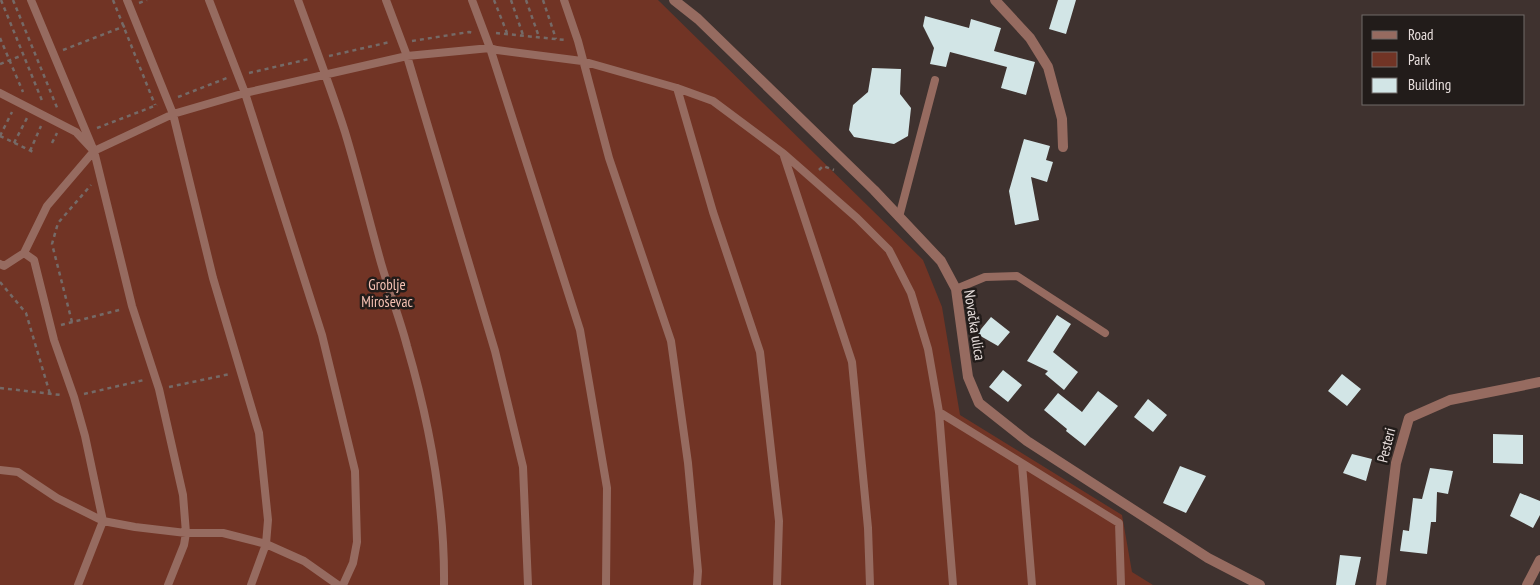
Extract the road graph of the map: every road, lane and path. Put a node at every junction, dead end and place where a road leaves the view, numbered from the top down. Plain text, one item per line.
1 (1, 0) edge
2 (13, 0) edge
3 (31, 0) edge
4 (113, 0) edge
5 (127, 0) edge
6 (210, 0) edge
7 (298, 0) edge
8 (386, 0) edge
9 (472, 0) edge
10 (494, 0) edge
11 (511, 0) edge
12 (526, 0) edge
13 (542, 0) edge
14 (564, 0) edge
15 (674, 0) edge
16 (995, 0) edge
17 (136, 22) junction
18 (124, 26) junction
19 (506, 33) dead end
20 (524, 35) dead end
21 (540, 37) dead end
22 (556, 39) dead end
23 (490, 48) junction
24 (23, 54) junction
25 (53, 54) junction
26 (407, 56) junction
27 (582, 60) junction
28 (0, 64) edge
29 (325, 74) junction
30 (935, 80) dead end
31 (677, 88) junction
32 (0, 93) edge
33 (245, 93) junction
34 (17, 102) junction
35 (155, 105) dead end
36 (173, 114) junction
37 (46, 116) junction
38 (61, 124) junction
39 (0, 136) edge
40 (52, 143) dead end
41 (1063, 147) dead end
42 (30, 151) junction
43 (94, 151) junction
44 (35, 153) dead end
45 (784, 154) junction
46 (838, 171) dead end
47 (100, 175) junction
48 (811, 178) junction
49 (899, 217) junction
50 (24, 253) junction
51 (1, 267) edge
52 (0, 282) edge
53 (956, 289) junction
54 (132, 306) junction
55 (72, 322) dead end
56 (51, 328) junction
57 (1105, 333) dead end
58 (241, 372) junction
59 (1540, 382) edge
60 (159, 389) junction
61 (50, 394) dead end
62 (940, 412) junction
63 (1022, 464) junction
64 (0, 470) edge
65 (103, 521) junction
66 (186, 533) junction
67 (266, 544) junction
68 (1540, 560) edge
69 (78, 585) edge
70 (168, 585) edge
71 (251, 585) edge
72 (338, 585) edge
73 (343, 585) edge
74 (444, 585) edge
75 (528, 585) edge
76 (606, 585) edge
77 (697, 585) edge
78 (777, 585) edge
79 (870, 585) edge
80 (953, 585) edge
81 (1032, 585) edge
82 (1121, 585) edge
83 (1260, 585) edge
84 (1381, 585) edge
85 (1527, 585) edge

1 - 24 path
2 - 38 path
3 - 25 lane
4 - 18 path
5 - 17 lane
6 - 33 lane
7 - 29 lane
8 - 26 lane
9 - 23 lane
10 - 19 path
11 - 20 path
12 - 21 path
13 - 22 path
14 - 27 lane
15 - 49 street, Novačka ulica
16 - 41 street
17 - 18 path
17 - 36 lane
18 - 25 path
18 - 35 path
23 - 26 lane
23 - 27 lane
23 - 76 lane
24 - 28 path
24 - 37 path
25 - 43 lane
26 - 29 lane
26 - 75 lane
27 - 31 lane
27 - 77 lane
29 - 33 lane
29 - 74 lane
30 - 49 lane
31 - 45 lane
31 - 78 lane
32 - 34 lane
33 - 36 lane
33 - 73 lane
34 - 37 lane
34 - 39 path
36 - 43 lane
36 - 58 lane
37 - 38 lane
37 - 42 path
38 - 40 path
38 - 43 lane
39 - 42 path
42 - 44 path
43 - 47 lane
43 - 50 lane
45 - 48 lane
45 - 79 lane
46 - 48 path
47 - 54 lane
47 - 55 path
48 - 62 lane
49 - 53 street, Novačka ulica
50 - 51 lane
50 - 56 lane
52 - 61 path
53 - 57 lane
53 - 83 street, Novačka ulica
54 - 56 path
54 - 60 lane
56 - 65 lane
58 - 60 path
58 - 67 lane
59 - 84 street, Pesteri
60 - 66 lane
62 - 63 lane
62 - 80 lane
63 - 81 lane
63 - 82 lane
64 - 65 lane
65 - 66 lane
65 - 69 lane
66 - 67 lane
66 - 70 lane
67 - 71 lane
67 - 72 lane
68 - 85 street

